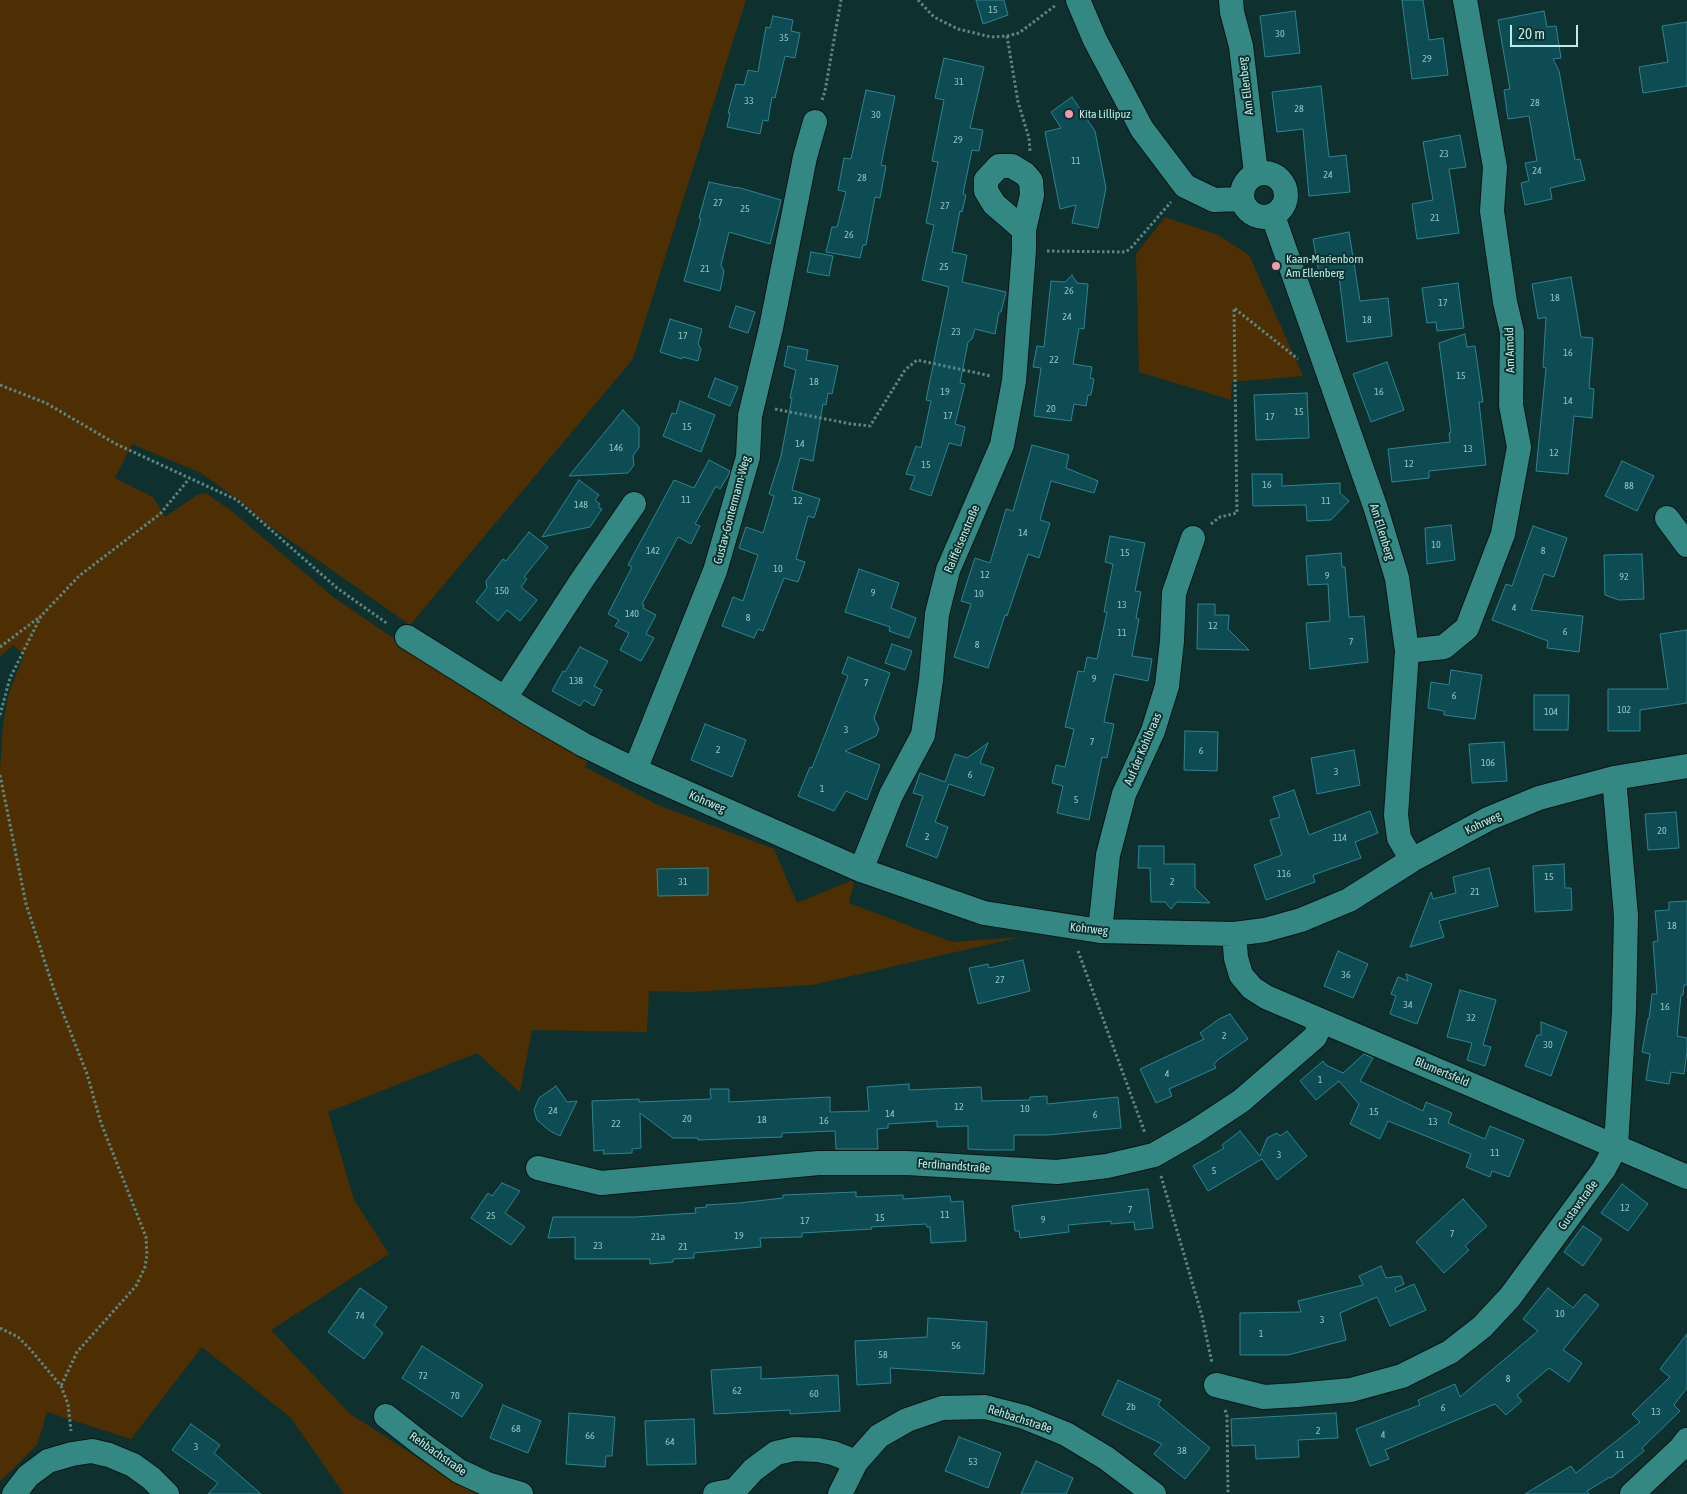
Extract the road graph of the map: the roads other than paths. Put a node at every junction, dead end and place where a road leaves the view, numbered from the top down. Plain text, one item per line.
1 (1231, 0) edge
2 (1465, 0) edge
3 (1068, 2) edge
4 (815, 122) road end
5 (1256, 173) junction
6 (1242, 199) junction
7 (1273, 216) junction
8 (1024, 230) junction
9 (634, 504) dead end
10 (1667, 518) dead end
11 (1193, 538) road end
12 (1687, 545) edge
13 (406, 637) road end
14 (1407, 651) junction
15 (505, 698) junction
16 (1687, 766) edge
17 (635, 770) junction
18 (1614, 778) junction
19 (1412, 860) junction
20 (861, 870) junction
21 (1100, 931) junction
22 (1234, 934) junction
23 (1322, 1021) junction
24 (1616, 1146) junction
25 (538, 1168) dead end
26 (1687, 1177) edge
27 (1216, 1385) dead end
28 (386, 1416) dead end
29 (1687, 1440) edge
30 (856, 1462) junction
31 (730, 1493) edge
32 (14, 1494) edge
33 (167, 1494) edge
34 (521, 1494) edge
35 (840, 1494) edge
36 (1154, 1494) edge
37 (1632, 1494) edge

1 - 5 street, Am Ellenberg
2 - 14 street, Am Arnold
3 - 6 street
4 - 17 street, Gustav-Gontermann-Weg
5 - 6 street
5 - 7 street
6 - 7 street
7 - 14 street, Am Ellenberg
8 - 8 street, Raiffeisenstraße
8 - 20 street, Raiffeisenstraße
9 - 15 street
10 - 12 street
11 - 21 street, Auf der Kohlbraas
13 - 15 street, Kohrweg
14 - 19 street, Am Ellenberg
15 - 17 street, Kohrweg
16 - 18 street, Kohrweg
17 - 20 street, Kohrweg
18 - 19 street, Kohrweg
18 - 24 street, Gustavstraße
19 - 22 street, Kohrweg
20 - 21 street, Kohrweg
21 - 22 street, Kohrweg
22 - 23 street, Blumertsfeld
23 - 24 street, Blumertsfeld
23 - 25 street, Ferdinandstraße
24 - 26 street, Blumertsfeld
24 - 27 street, Gustavstraße
28 - 34 street, Rehbachstraße
29 - 37 street
30 - 31 street
30 - 35 street, Rehbachstraße
30 - 36 street, Rehbachstraße
32 - 33 street

